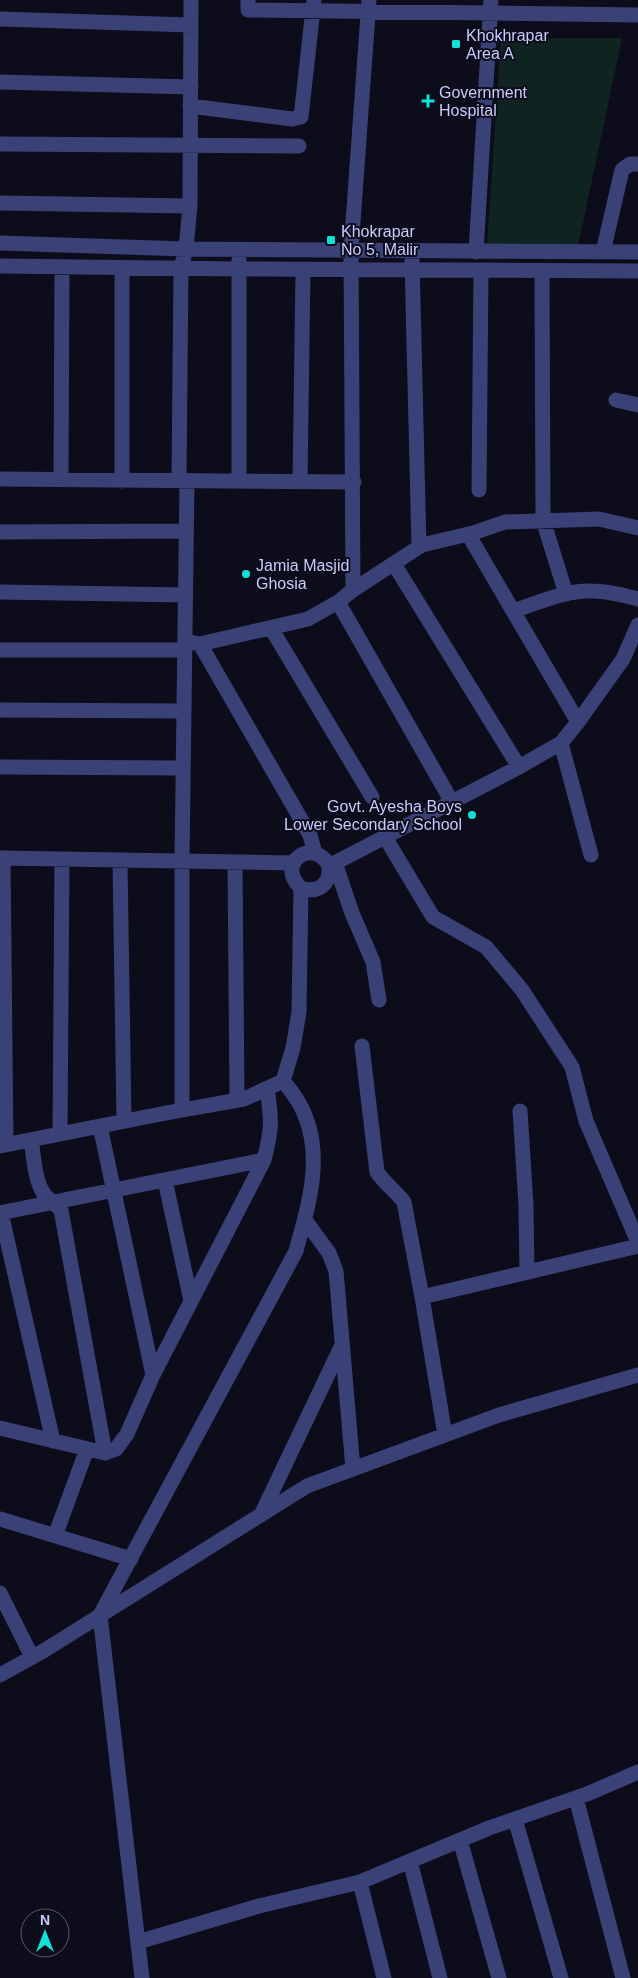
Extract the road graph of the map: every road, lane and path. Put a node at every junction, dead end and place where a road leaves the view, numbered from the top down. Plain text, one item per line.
1 (191, 0) edge
2 (248, 0) edge
3 (314, 5) edge
4 (369, 6) edge
5 (429, 6) edge
6 (491, 6) edge
7 (571, 7) edge
8 (634, 10) edge
9 (0, 19) edge
10 (191, 25) junction
11 (0, 82) edge
12 (191, 86) junction
13 (190, 106) junction
14 (0, 144) edge
15 (190, 145) junction
16 (299, 146) dead end
17 (638, 164) edge
18 (0, 202) edge
19 (190, 206) junction
20 (0, 243) edge
21 (239, 248) junction
22 (186, 249) junction
23 (351, 250) junction
24 (412, 251) junction
25 (476, 252) junction
26 (603, 252) junction
27 (638, 252) edge
28 (0, 266) edge
29 (62, 267) junction
30 (122, 268) junction
31 (181, 268) junction
32 (239, 269) junction
33 (352, 269) junction
34 (303, 270) junction
35 (412, 270) junction
36 (482, 270) junction
37 (542, 271) junction
38 (638, 271) edge
39 (616, 400) dead end
40 (638, 405) edge
41 (0, 479) edge
42 (61, 480) junction
43 (183, 480) junction
44 (122, 481) junction
45 (240, 481) junction
46 (300, 482) junction
47 (354, 482) junction
48 (479, 490) dead end
49 (544, 520) junction
50 (638, 528) edge
51 (186, 531) junction
52 (0, 532) edge
53 (468, 534) junction
54 (419, 547) junction
55 (394, 564) junction
56 (353, 590) junction
57 (0, 592) edge
58 (185, 594) junction
59 (566, 594) junction
60 (638, 599) edge
61 (338, 602) junction
62 (513, 611) junction
63 (638, 625) edge
64 (271, 628) junction
65 (200, 644) junction
66 (185, 645) junction
67 (0, 650) edge
68 (0, 710) edge
69 (184, 711) junction
70 (578, 722) junction
71 (561, 743) junction
72 (0, 767) edge
73 (519, 767) junction
74 (183, 768) junction
75 (372, 797) dead end
76 (452, 802) junction
77 (385, 837) junction
78 (315, 853) junction
79 (591, 855) dead end
80 (2, 858) edge
81 (62, 859) junction
82 (120, 860) junction
83 (182, 861) junction
84 (235, 862) junction
85 (293, 863) junction
86 (332, 865) junction
87 (301, 888) junction
88 (379, 1000) dead end
89 (362, 1046) dead end
90 (283, 1081) junction
91 (267, 1089) junction
92 (237, 1100) junction
93 (182, 1110) junction
94 (520, 1111) dead end
95 (124, 1121) junction
96 (100, 1126) junction
97 (60, 1134) junction
98 (31, 1140) junction
99 (3, 1145) edge
100 (264, 1160) junction
101 (165, 1180) junction
102 (114, 1190) junction
103 (54, 1202) junction
104 (1, 1213) edge
105 (304, 1220) junction
106 (638, 1244) edge
107 (527, 1272) junction
108 (422, 1297) junction
109 (191, 1301) junction
110 (343, 1343) junction
111 (153, 1374) junction
112 (638, 1375) edge
113 (0, 1428) edge
114 (445, 1435) junction
115 (53, 1441) junction
116 (87, 1449) junction
117 (105, 1453) junction
118 (353, 1469) junction
119 (261, 1515) junction
120 (0, 1519) edge
121 (55, 1536) junction
122 (131, 1559) junction
123 (0, 1593) edge
124 (100, 1615) junction
125 (32, 1657) junction
126 (0, 1675) edge
127 (638, 1772) edge
128 (576, 1798) junction
129 (515, 1819) junction
130 (460, 1840) junction
131 (410, 1861) junction
132 (360, 1882) junction
133 (138, 1942) junction
134 (142, 1978) edge
135 (384, 1978) edge
136 (440, 1978) edge
137 (498, 1978) edge
138 (561, 1978) edge
139 (623, 1978) edge

1 - 10 street
2 - 3 street
3 - 4 street
3 - 13 street
4 - 5 street
4 - 23 street
5 - 6 street
6 - 7 street
6 - 25 street
7 - 8 street
9 - 10 street
10 - 12 street
11 - 12 street
12 - 13 street
13 - 15 street
14 - 15 street
15 - 16 street
15 - 19 street
17 - 26 street
18 - 19 street
19 - 22 street
20 - 22 street
21 - 22 street
21 - 23 street
21 - 32 street
22 - 31 street
23 - 24 street
23 - 33 street
24 - 25 street
24 - 35 street
25 - 26 street
26 - 27 street
28 - 29 street
29 - 30 street
29 - 42 street
30 - 31 street
30 - 44 street
31 - 32 street
31 - 43 street
32 - 34 street
32 - 45 street
33 - 34 street
33 - 35 street
33 - 47 street
34 - 46 street
35 - 36 street
35 - 54 street
36 - 37 street
36 - 48 street
37 - 38 street
37 - 49 street
39 - 40 street
41 - 42 street
42 - 44 street
43 - 44 street
43 - 45 street
43 - 51 street
45 - 46 street
46 - 47 street
47 - 56 street
49 - 50 street
49 - 53 street
49 - 59 street
51 - 52 street
51 - 58 street
53 - 54 street
53 - 62 street
54 - 55 street
55 - 56 street
55 - 73 street
56 - 61 street
57 - 58 street
58 - 66 street
59 - 60 street
59 - 62 street
61 - 64 street
61 - 76 street
62 - 70 street
63 - 70 street
64 - 65 street
64 - 75 street
65 - 66 street
65 - 78 street
66 - 67 street
66 - 69 street
68 - 69 street
69 - 74 street
70 - 71 street
71 - 73 street
71 - 79 street
72 - 74 street
73 - 76 street
74 - 83 street
76 - 77 street
77 - 86 street
77 - 106 street
78 - 85 street
78 - 86 street
80 - 81 street
80 - 99 street
81 - 82 street
81 - 97 street
82 - 83 street
82 - 95 street
83 - 84 street
83 - 93 street
84 - 85 street
84 - 92 street
85 - 87 street
86 - 87 street
86 - 88 street
87 - 90 street
89 - 108 street
90 - 91 street
90 - 105 street
91 - 92 street
91 - 100 street
92 - 93 street
93 - 95 street
94 - 107 street
95 - 96 street
96 - 97 street
96 - 102 street
97 - 98 street
98 - 99 street
98 - 103 street
100 - 101 street
100 - 109 street
101 - 102 street
101 - 109 street
102 - 103 street
102 - 111 street
103 - 104 street
103 - 117 street
104 - 115 street
105 - 110 street
105 - 122 street
106 - 107 street
107 - 108 street
108 - 114 street
109 - 111 street
110 - 118 street
110 - 119 street
111 - 117 street
112 - 114 street
113 - 115 street
114 - 118 street
115 - 116 street
116 - 117 street
116 - 121 street
118 - 119 street
119 - 124 street
120 - 121 street
121 - 122 street
122 - 124 street
123 - 125 street
124 - 125 street
124 - 133 street
125 - 126 street
127 - 128 street
128 - 129 street
128 - 139 street
129 - 130 street
129 - 138 street
130 - 131 street
130 - 137 street
131 - 132 street
131 - 136 street
132 - 133 street
132 - 135 street
133 - 134 street

